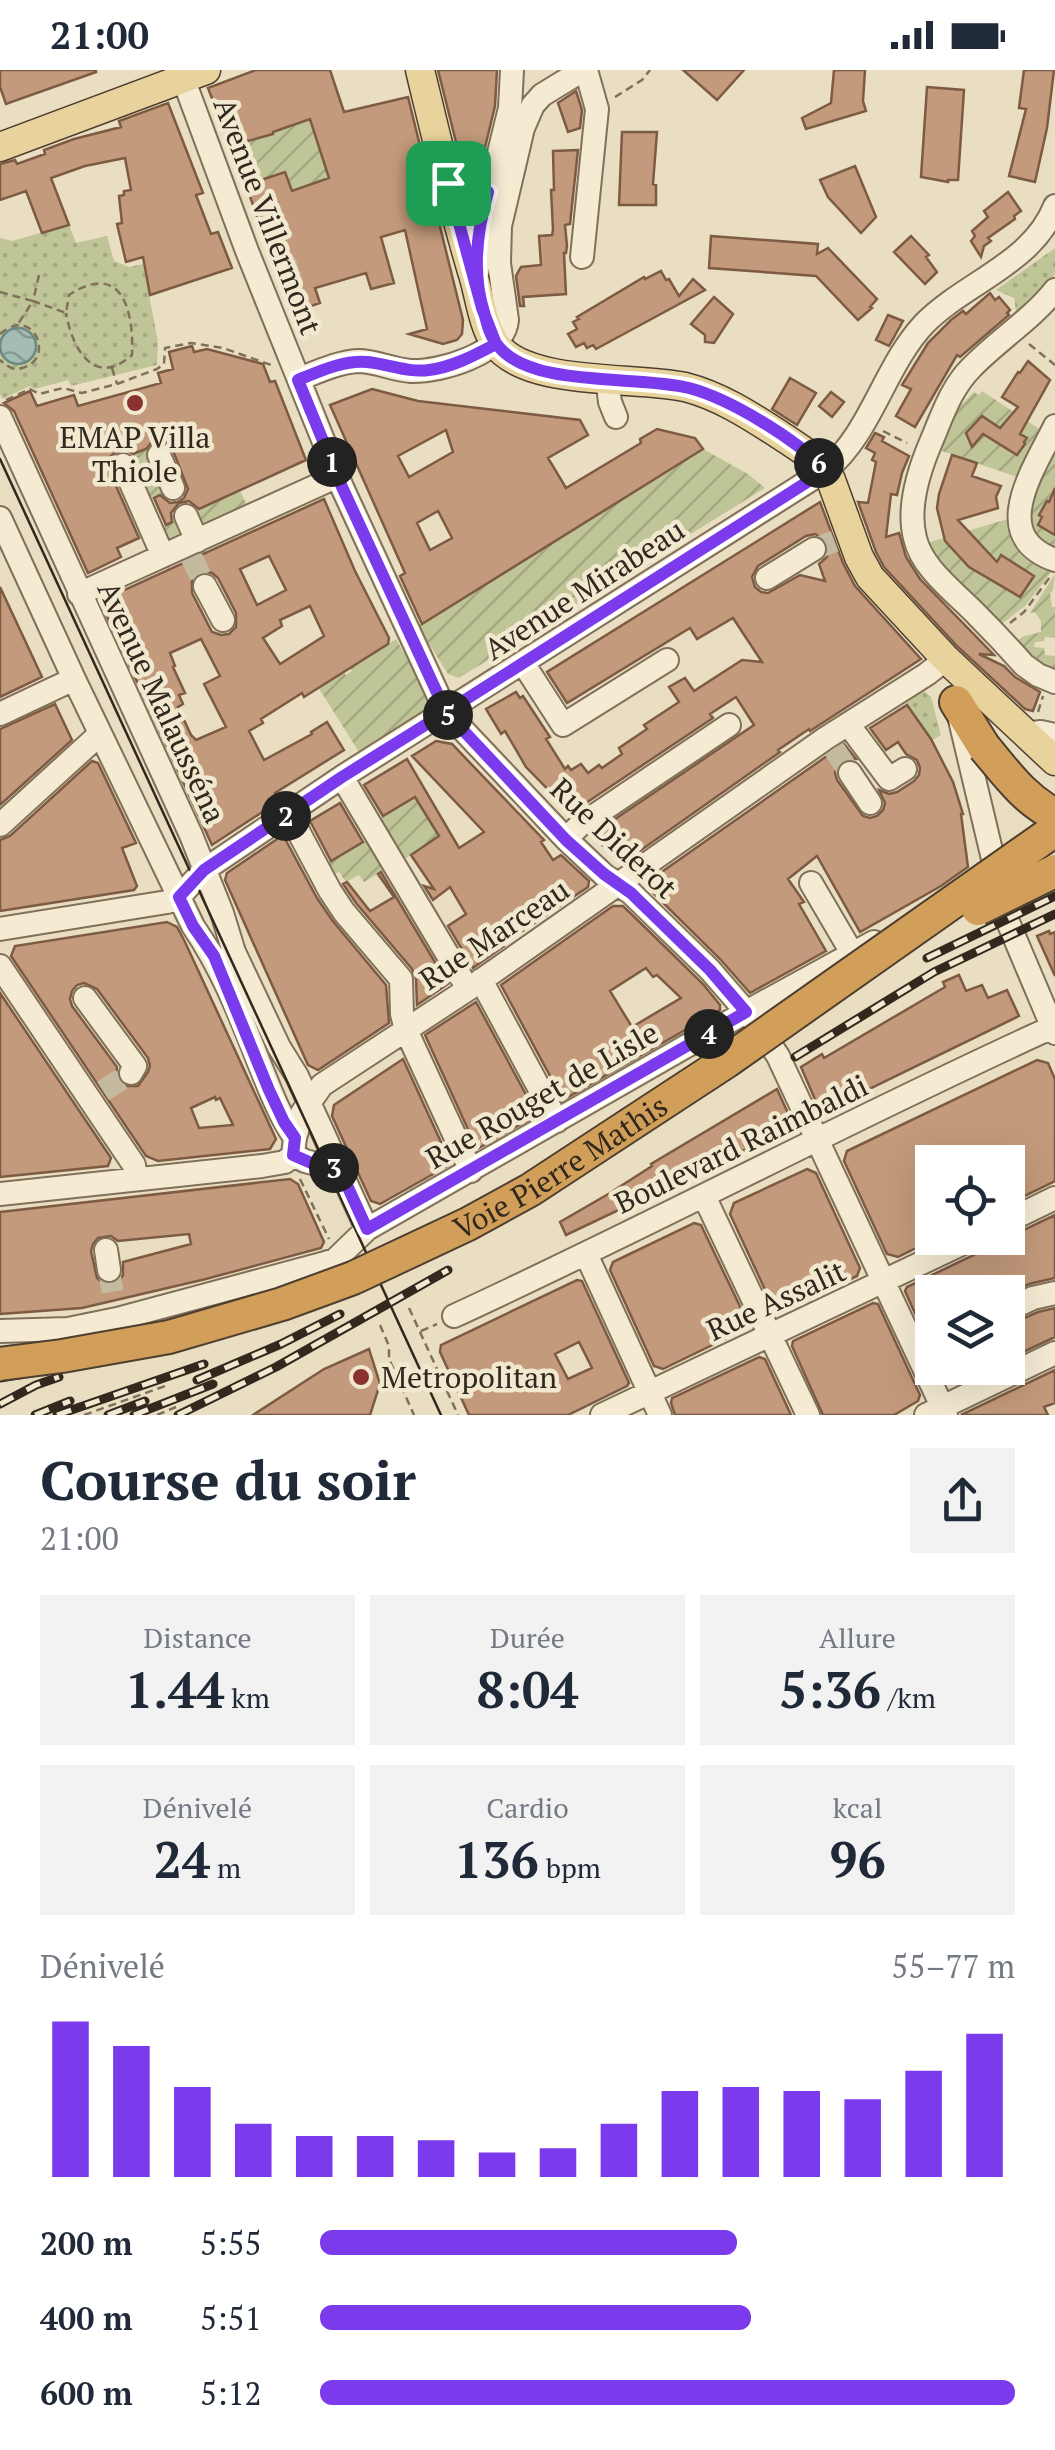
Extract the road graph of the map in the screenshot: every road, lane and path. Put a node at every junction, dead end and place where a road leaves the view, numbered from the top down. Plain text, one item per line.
1 (420, 70) edge
2 (512, 70) edge
3 (583, 70) edge
4 (650, 70) edge
5 (190, 73) edge
6 (597, 109) junction
7 (0, 147) edge
8 (448, 183) junction
9 (488, 192) junction
10 (1053, 217) edge
11 (582, 257) dead end
12 (39, 275) dead end
13 (476, 285) junction
14 (1055, 290) edge
15 (0, 292) edge
16 (33, 301) junction
17 (66, 313) junction
18 (17, 325) junction
19 (1014, 331) junction
20 (0, 334) edge
21 (496, 344) junction
22 (290, 357) junction
23 (0, 360) edge
24 (1055, 365) edge
25 (112, 366) junction
26 (607, 378) junction
27 (298, 380) junction
28 (117, 384) junction
29 (0, 402) edge
30 (0, 418) edge
31 (616, 418) dead end
32 (864, 422) junction
33 (1055, 426) edge
34 (927, 452) junction
35 (159, 455) dead end
36 (122, 465) dead end
37 (826, 470) junction
38 (338, 476) junction
39 (174, 488) dead end
40 (186, 516) dead end
41 (0, 518) edge
42 (834, 542) junction
43 (191, 548) junction
44 (163, 556) junction
45 (9, 563) edge
46 (1054, 566) edge
47 (767, 578) dead end
48 (205, 586) tunnel mouth
49 (79, 594) junction
50 (223, 620) dead end
51 (1006, 626) dead end
52 (667, 660) dead end
53 (523, 663) junction
54 (74, 680) junction
55 (1055, 682) edge
56 (958, 692) junction
57 (446, 712) junction
58 (0, 714) edge
59 (848, 724) junction
60 (729, 725) dead end
61 (100, 734) junction
62 (1024, 734) junction
63 (1055, 735) edge
64 (1055, 762) edge
65 (905, 769) dead end
66 (850, 773) tunnel mouth
67 (342, 777) junction
68 (870, 803) dead end
69 (289, 814) junction
70 (1055, 814) edge
71 (0, 825) edge
72 (1055, 830) edge
73 (566, 840) junction
74 (1055, 840) edge
75 (1055, 852) edge
76 (204, 870) junction
77 (1055, 871) edge
78 (998, 879) junction
79 (811, 883) dead end
80 (618, 884) junction
81 (179, 897) junction
82 (978, 909) junction
83 (0, 929) edge
84 (852, 953) junction
85 (0, 966) edge
86 (475, 984) junction
87 (84, 998) dead end
88 (746, 1012) junction
89 (1054, 1029) edge
90 (406, 1030) junction
91 (130, 1073) dead end
92 (310, 1102) junction
93 (557, 1120) junction
94 (818, 1139) junction
95 (291, 1151) junction
96 (340, 1170) junction
97 (471, 1171) junction
98 (136, 1179) junction
99 (0, 1194) edge
100 (704, 1196) junction
101 (1055, 1198) edge
102 (1025, 1213) edge
103 (367, 1229) junction
104 (586, 1254) junction
105 (939, 1255) edge
106 (335, 1260) junction
107 (884, 1282) junction
108 (1055, 1292) edge
109 (1025, 1302) edge
110 (409, 1308) dead end
111 (454, 1316) dead end
112 (380, 1325) dead end
113 (915, 1329) edge
114 (0, 1332) edge
115 (770, 1336) junction
116 (1055, 1354) edge
117 (0, 1364) edge
118 (0, 1384) edge
119 (168, 1385) dead end
120 (932, 1385) edge
121 (650, 1393) junction
122 (176, 1407) dead end
123 (938, 1412) edge
124 (84, 1415) edge
125 (157, 1415) edge
126 (414, 1415) edge
127 (458, 1415) edge
128 (602, 1415) edge
129 (660, 1415) edge
130 (808, 1415) edge

1 - 8 main road
2 - 9 street
3 - 6 street
3 - 21 street
4 - 6 path
5 - 7 main road
5 - 22 street, Avenue Villermont
6 - 11 street
8 - 9 street
8 - 13 main road
9 - 13 street
10 - 32 street, Avenue Mirabeau
12 - 16 path
13 - 21 main road
14 - 19 street
15 - 16 path
16 - 17 path
16 - 18 path
17 - 25 path
17 - 25 path
18 - 20 path
18 - 23 path
19 - 24 path
19 - 34 street
21 - 26 main road
21 - 27 street
22 - 27 street, Avenue Villermont
22 - 28 path
25 - 28 path
26 - 31 street
26 - 37 main road
27 - 38 street, Avenue Villermont
28 - 29 path
30 - 49 street, Avenue Malausséna
32 - 34 path
32 - 37 street, Avenue Mirabeau
33 - 46 street
34 - 55 street
35 - 39 street
36 - 44 street
37 - 42 main road
37 - 53 street, Avenue Mirabeau
38 - 43 street
38 - 57 street, Avenue Villermont
40 - 43 street
41 - 45 street
42 - 47 street
42 - 56 main road
43 - 44 street
44 - 49 street
45 - 54 street
46 - 51 path
48 - 50 street
49 - 76 street, Avenue Malausséna
52 - 53 street
53 - 57 street, Avenue Mirabeau
54 - 58 street
54 - 61 street
56 - 59 street, Rue Marceau
56 - 62 main road
56 - 70 highway, bridge
56 - 78 street
57 - 67 street, Avenue Mirabeau
57 - 73 street, Rue Diderot
59 - 65 street
59 - 80 street, Rue Marceau
60 - 73 street
61 - 71 street
61 - 81 street
62 - 63 street
62 - 64 main road
66 - 68 street
67 - 69 street, Avenue Mirabeau
67 - 86 street
69 - 76 street, Avenue Mirabeau
69 - 90 street
70 - 78 street
72 - 117 highway, Voie Pierre Mathis, bridge
73 - 80 street, Rue Diderot
74 - 78 street
75 - 82 highway, Voie Pierre Mathis, bridge
76 - 81 street, Avenue Mirabeau
76 - 92 street, Avenue Malausséna
77 - 82 highway, bridge
78 - 84 street, Rue Rouget de Lisle
78 - 89 street
79 - 84 street
80 - 86 street, Rue Marceau
80 - 88 street, Rue Diderot
81 - 83 street
81 - 95 street
82 - 118 highway, Voie Pierre Mathis
84 - 88 street, Rue Rouget de Lisle
85 - 98 street
86 - 90 street, Rue Marceau
86 - 93 street
87 - 91 street
88 - 93 street, Rue Rouget de Lisle
88 - 94 street, Rue Diderot
89 - 94 street, Boulevard Raimbaldi
90 - 92 street, Rue Marceau
90 - 97 street
92 - 95 street, Rue Marceau
92 - 96 street, Avenue Malausséna
93 - 97 street, Rue Rouget de Lisle
94 - 100 street, Boulevard Raimbaldi
94 - 107 street, Rue Diderot
95 - 96 street
95 - 98 street
95 - 106 path
96 - 103 street, Avenue Malausséna
97 - 103 street, Rue Rouget de Lisle
98 - 99 street
100 - 104 street, Boulevard Raimbaldi
100 - 115 street
101 - 102 street
103 - 106 street, Rue Rouget de Lisle
104 - 111 street, Boulevard Raimbaldi
104 - 121 street
105 - 107 street, Rue Assalit
106 - 114 street
107 - 113 street, Rue Diderot
107 - 115 street, Rue Assalit
108 - 109 street
110 - 127 path
112 - 126 path
115 - 121 street, Rue Assalit
115 - 130 street
116 - 123 street
119 - 124 path
120 - 123 street, Rue Diderot
121 - 128 street, Rue Assalit
121 - 129 street
122 - 125 path

